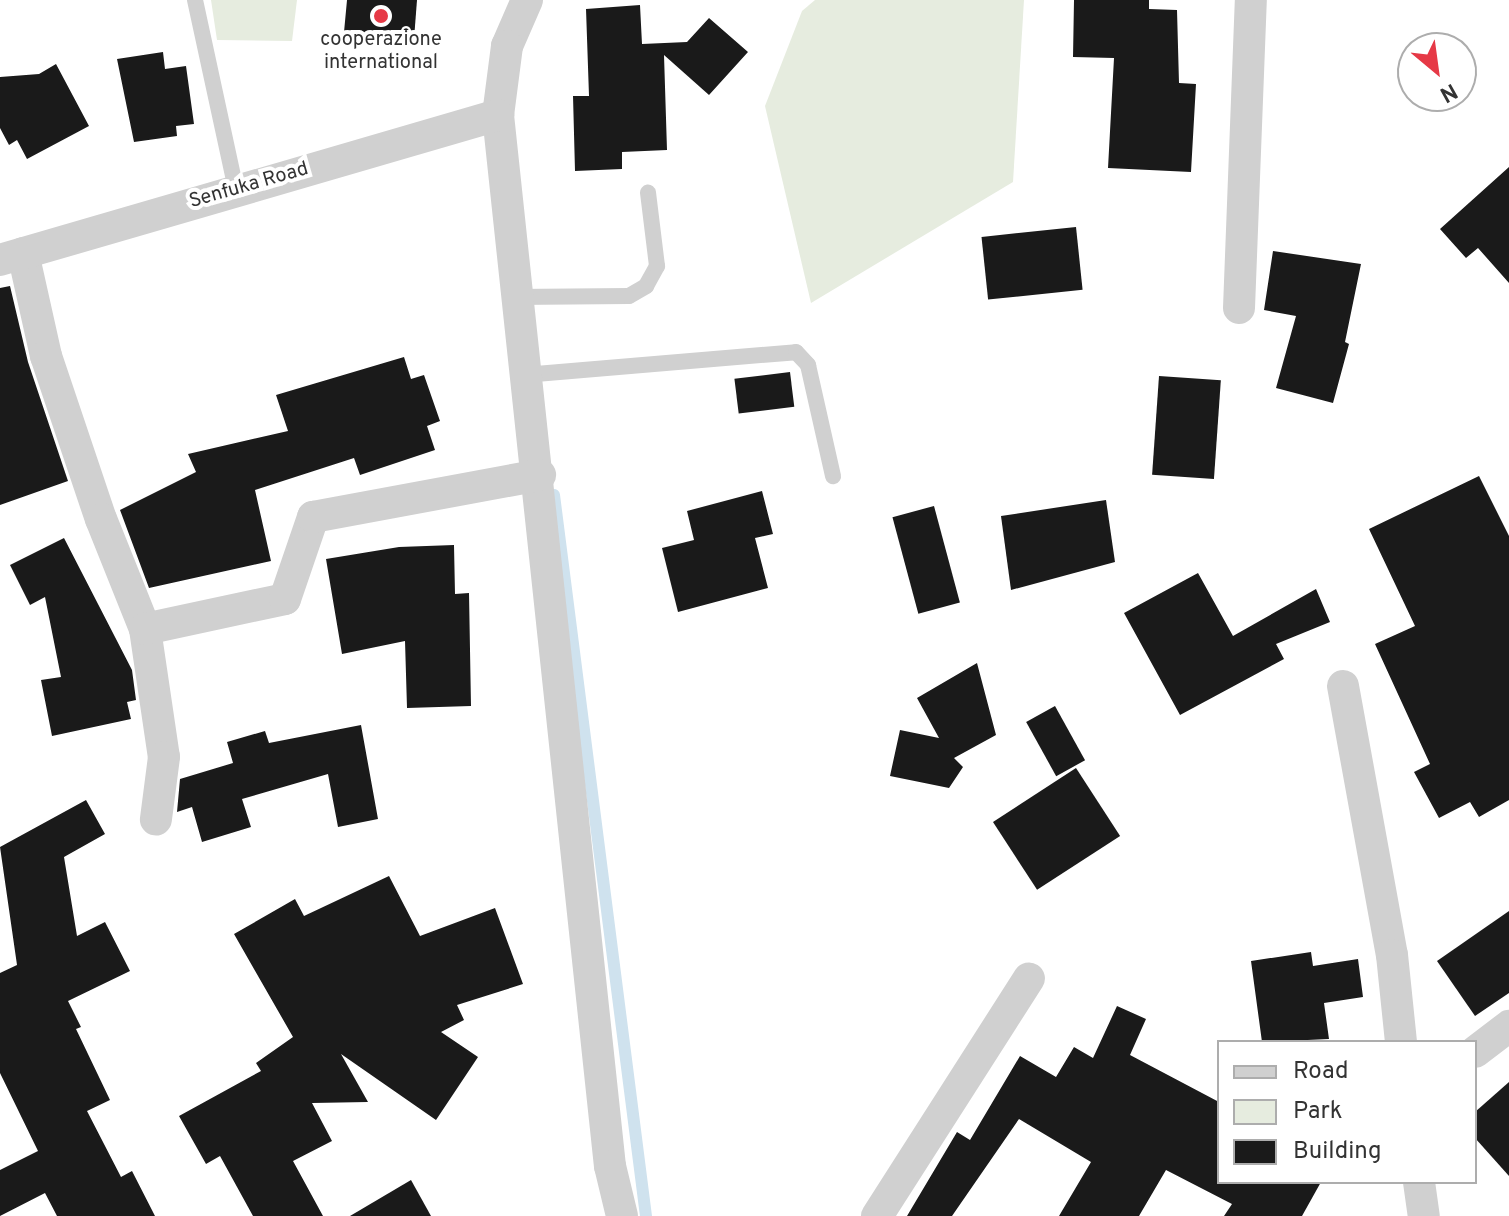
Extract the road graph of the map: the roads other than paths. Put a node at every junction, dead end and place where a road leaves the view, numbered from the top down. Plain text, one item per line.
1 (195, 0) edge
2 (527, 0) edge
3 (1251, 0) edge
4 (498, 115) junction
5 (236, 190) junction
6 (648, 193) dead end
7 (12, 256) edge
8 (514, 297) junction
9 (1239, 308) dead end
10 (524, 375) junction
11 (540, 475) junction
12 (833, 476) dead end
13 (145, 629) junction
14 (1343, 686) dead end
15 (156, 819) dead end
16 (1029, 978) dead end
17 (1509, 1026) edge
18 (1401, 1040) edge
19 (1477, 1050) edge
20 (1419, 1184) edge
21 (622, 1216) edge
22 (877, 1216) edge
23 (1424, 1216) edge

1 - 5 lane
2 - 4 street
3 - 9 street
4 - 5 street, Senfuka Road
4 - 8 street
5 - 7 street, Senfuka Road
6 - 8 lane
7 - 13 street
8 - 10 street
10 - 11 street
10 - 12 lane
11 - 13 street
11 - 21 street
13 - 15 street
14 - 18 street
16 - 22 street
17 - 19 street
20 - 23 street

